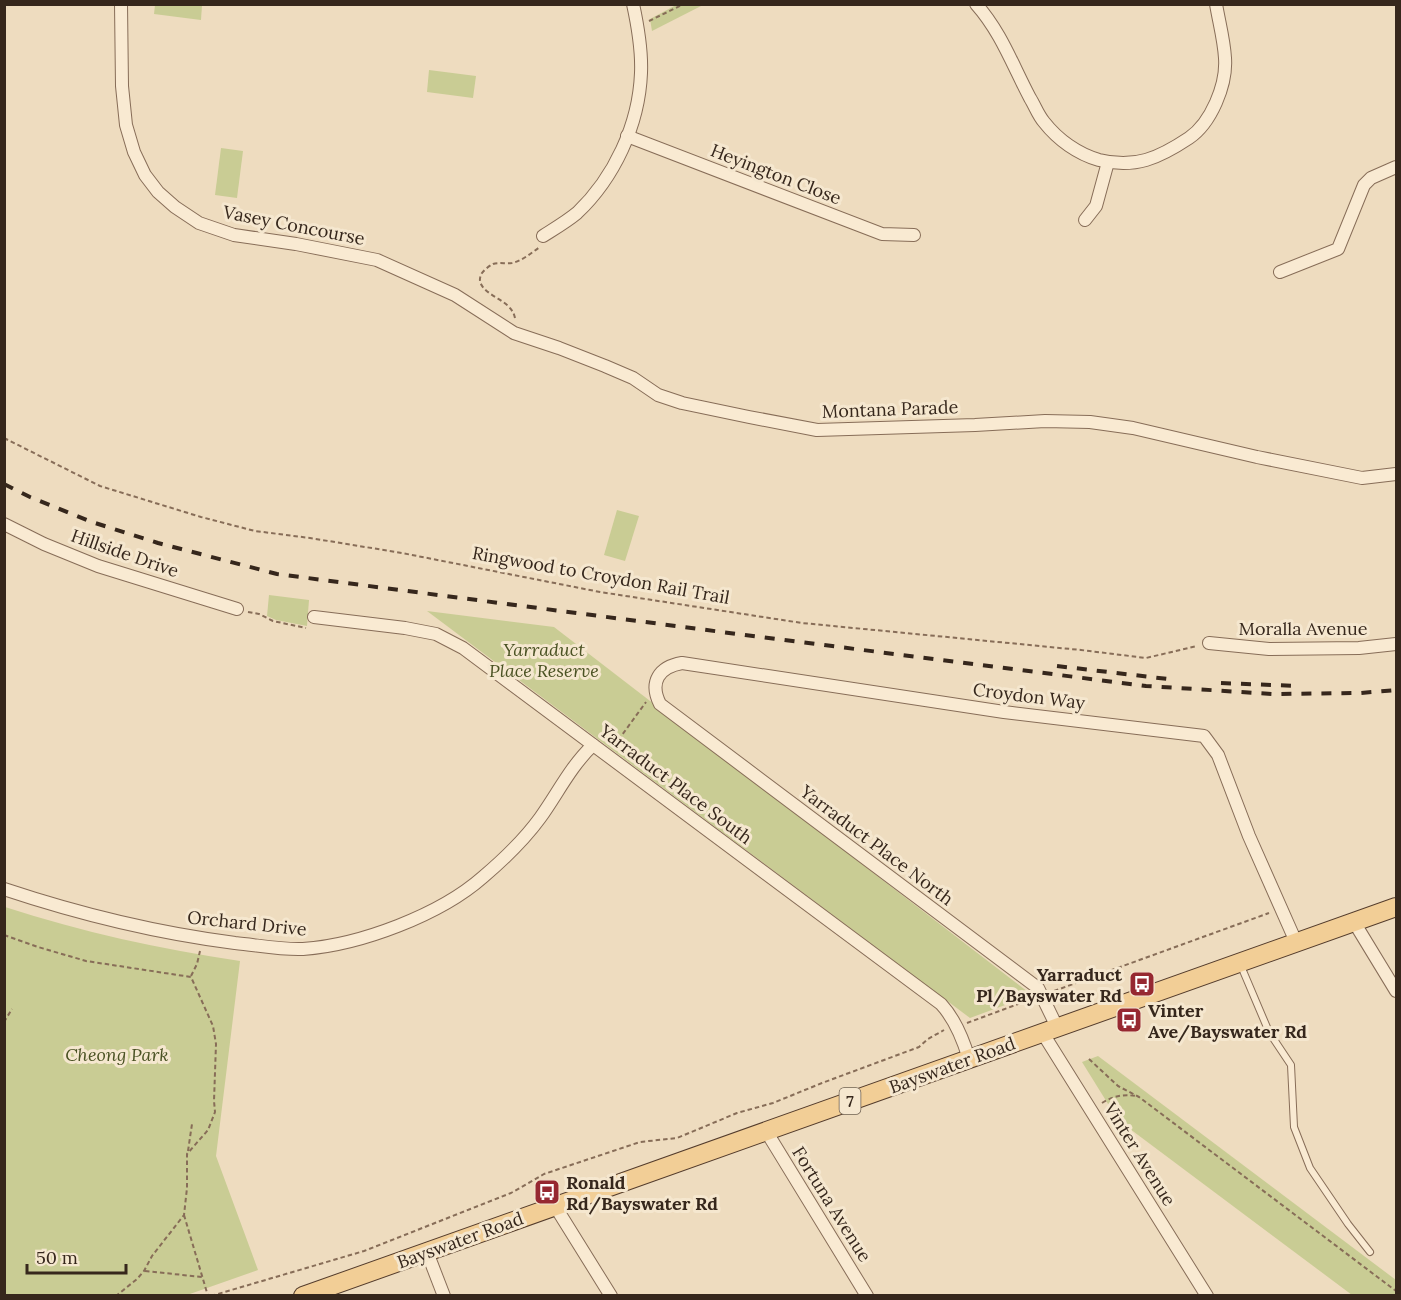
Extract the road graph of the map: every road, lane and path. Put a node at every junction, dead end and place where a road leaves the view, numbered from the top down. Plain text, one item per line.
1 (121, 4) edge
2 (633, 4) edge
3 (684, 4) edge
4 (976, 4) edge
5 (1216, 4) edge
6 (638, 26) junction
7 (627, 136) junction
8 (1108, 162) junction
9 (1396, 167) edge
10 (1085, 220) dead end
11 (914, 235) dead end
12 (543, 236) joint
13 (377, 260) joint
14 (1280, 273) dead end
15 (514, 333) junction
16 (4, 438) edge
17 (1396, 474) edge
18 (4, 524) edge
19 (237, 609) joint
20 (314, 617) joint
21 (1209, 643) joint
22 (1396, 644) edge
23 (658, 699) junction
24 (593, 744) junction
25 (607, 755) junction
26 (4, 889) edge
27 (1396, 907) edge
28 (1280, 909) junction
29 (1354, 922) junction
30 (4, 935) edge
31 (1296, 942) junction
32 (200, 951) dead end
33 (1240, 962) junction
34 (191, 977) junction
35 (1396, 991) edge
36 (1042, 996) junction
37 (12, 1009) dead end
38 (4, 1022) edge
39 (957, 1027) junction
40 (1050, 1030) junction
41 (969, 1059) junction
42 (1089, 1059) dead end
43 (1139, 1097) junction
44 (1091, 1109) junction
45 (192, 1124) dead end
46 (766, 1131) junction
47 (187, 1154) junction
48 (555, 1206) junction
49 (184, 1215) junction
50 (428, 1252) junction
51 (1371, 1252) dead end
52 (144, 1271) junction
53 (202, 1277) junction
54 (1396, 1291) edge
55 (116, 1296) edge
56 (210, 1296) edge
57 (303, 1296) edge
58 (444, 1296) edge
59 (611, 1296) edge
60 (867, 1296) edge
61 (1207, 1296) edge

1 - 13 street, Vasey Concourse
2 - 6 street
3 - 6 path
4 - 8 street
5 - 8 street
6 - 7 street
7 - 11 street, Heyington Close
7 - 12 street
8 - 10 street
9 - 14 street
12 - 15 path
13 - 15 street, Montana Parade
15 - 17 street, Montana Parade
16 - 21 path, Ringwood to Croydon Rail Trail
18 - 19 street, Hillside Drive
19 - 20 path
20 - 24 street, Yarraduct Place South
21 - 22 street, Moralla Avenue
23 - 25 path
23 - 28 street, Croydon Way
23 - 36 street, Yarraduct Place North
24 - 25 street, Yarraduct Place South
24 - 26 street, Orchard Drive
25 - 39 street, Yarraduct Place South
27 - 29 main road, Bayswater Road / 7
28 - 31 street, Croydon Way
28 - 36 path
29 - 31 main road, Bayswater Road / 7
29 - 35 street
30 - 34 path
31 - 33 main road, Bayswater Road / 7
32 - 34 path
33 - 40 main road, Bayswater Road / 7
33 - 51 lane
34 - 47 path
36 - 39 path
36 - 40 street, Yarraduct Place North
37 - 38 path
39 - 41 street, Yarraduct Place South
39 - 56 path
40 - 41 main road, Bayswater Road / 7
40 - 44 street, Vinter Avenue
41 - 46 main road, Bayswater Road / 7
42 - 43 path
43 - 44 path
43 - 54 path
44 - 61 street, Vinter Avenue
45 - 47 path
46 - 48 main road, Bayswater Road / 7
46 - 60 street, Fortuna Avenue
47 - 49 path
48 - 50 main road, Bayswater Road / 7
48 - 59 street
49 - 52 path
49 - 53 path
50 - 57 main road, Bayswater Road / 7
50 - 58 street
52 - 53 path
52 - 55 path
53 - 56 path

